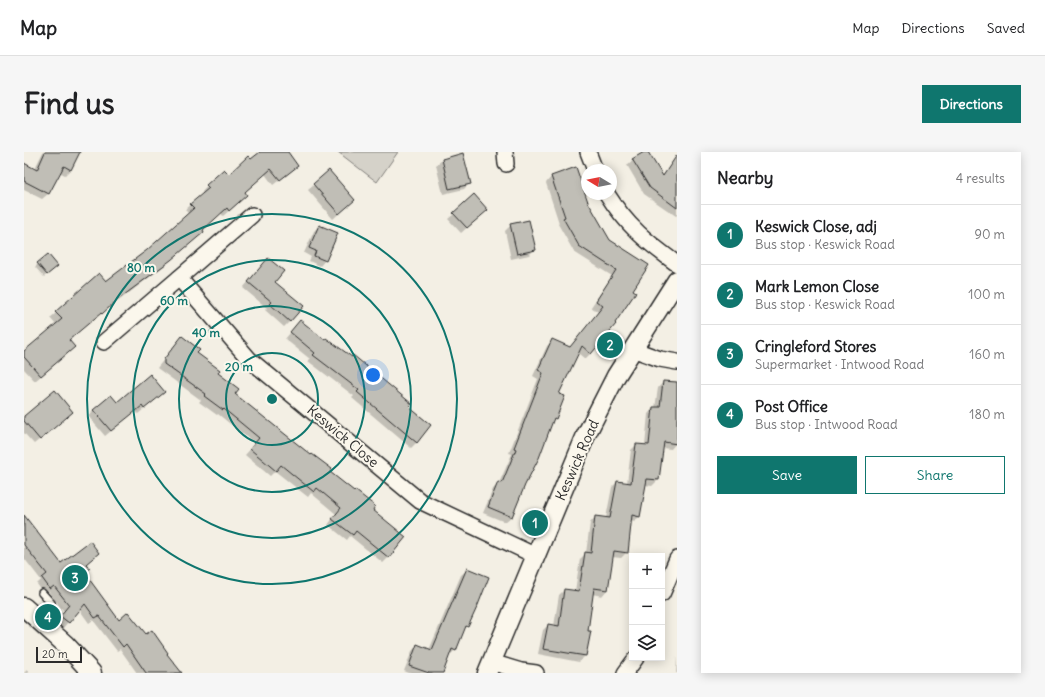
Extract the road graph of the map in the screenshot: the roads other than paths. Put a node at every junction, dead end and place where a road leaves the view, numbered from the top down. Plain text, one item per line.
1 (588, 152) edge
2 (593, 164) edge
3 (611, 200) edge
4 (252, 215) dead end
5 (677, 264) edge
6 (179, 278) junction
7 (677, 280) edge
8 (104, 342) dead end
9 (632, 349) junction
10 (677, 362) edge
11 (536, 556) junction
12 (677, 559) edge
13 (664, 589) edge
14 (42, 593) dead end
15 (30, 611) edge
16 (634, 661) edge
17 (489, 668) edge
18 (92, 673) edge
19 (536, 673) edge
20 (625, 673) edge

1 - 2 street
3 - 5 street
4 - 6 street
6 - 8 street
6 - 11 street, Keswick Close
7 - 9 street, Keswick Road
9 - 10 street
9 - 11 street, Keswick Road
11 - 17 street, Keswick Road
12 - 13 street
14 - 15 lane
15 - 18 street
16 - 20 street
17 - 19 street

